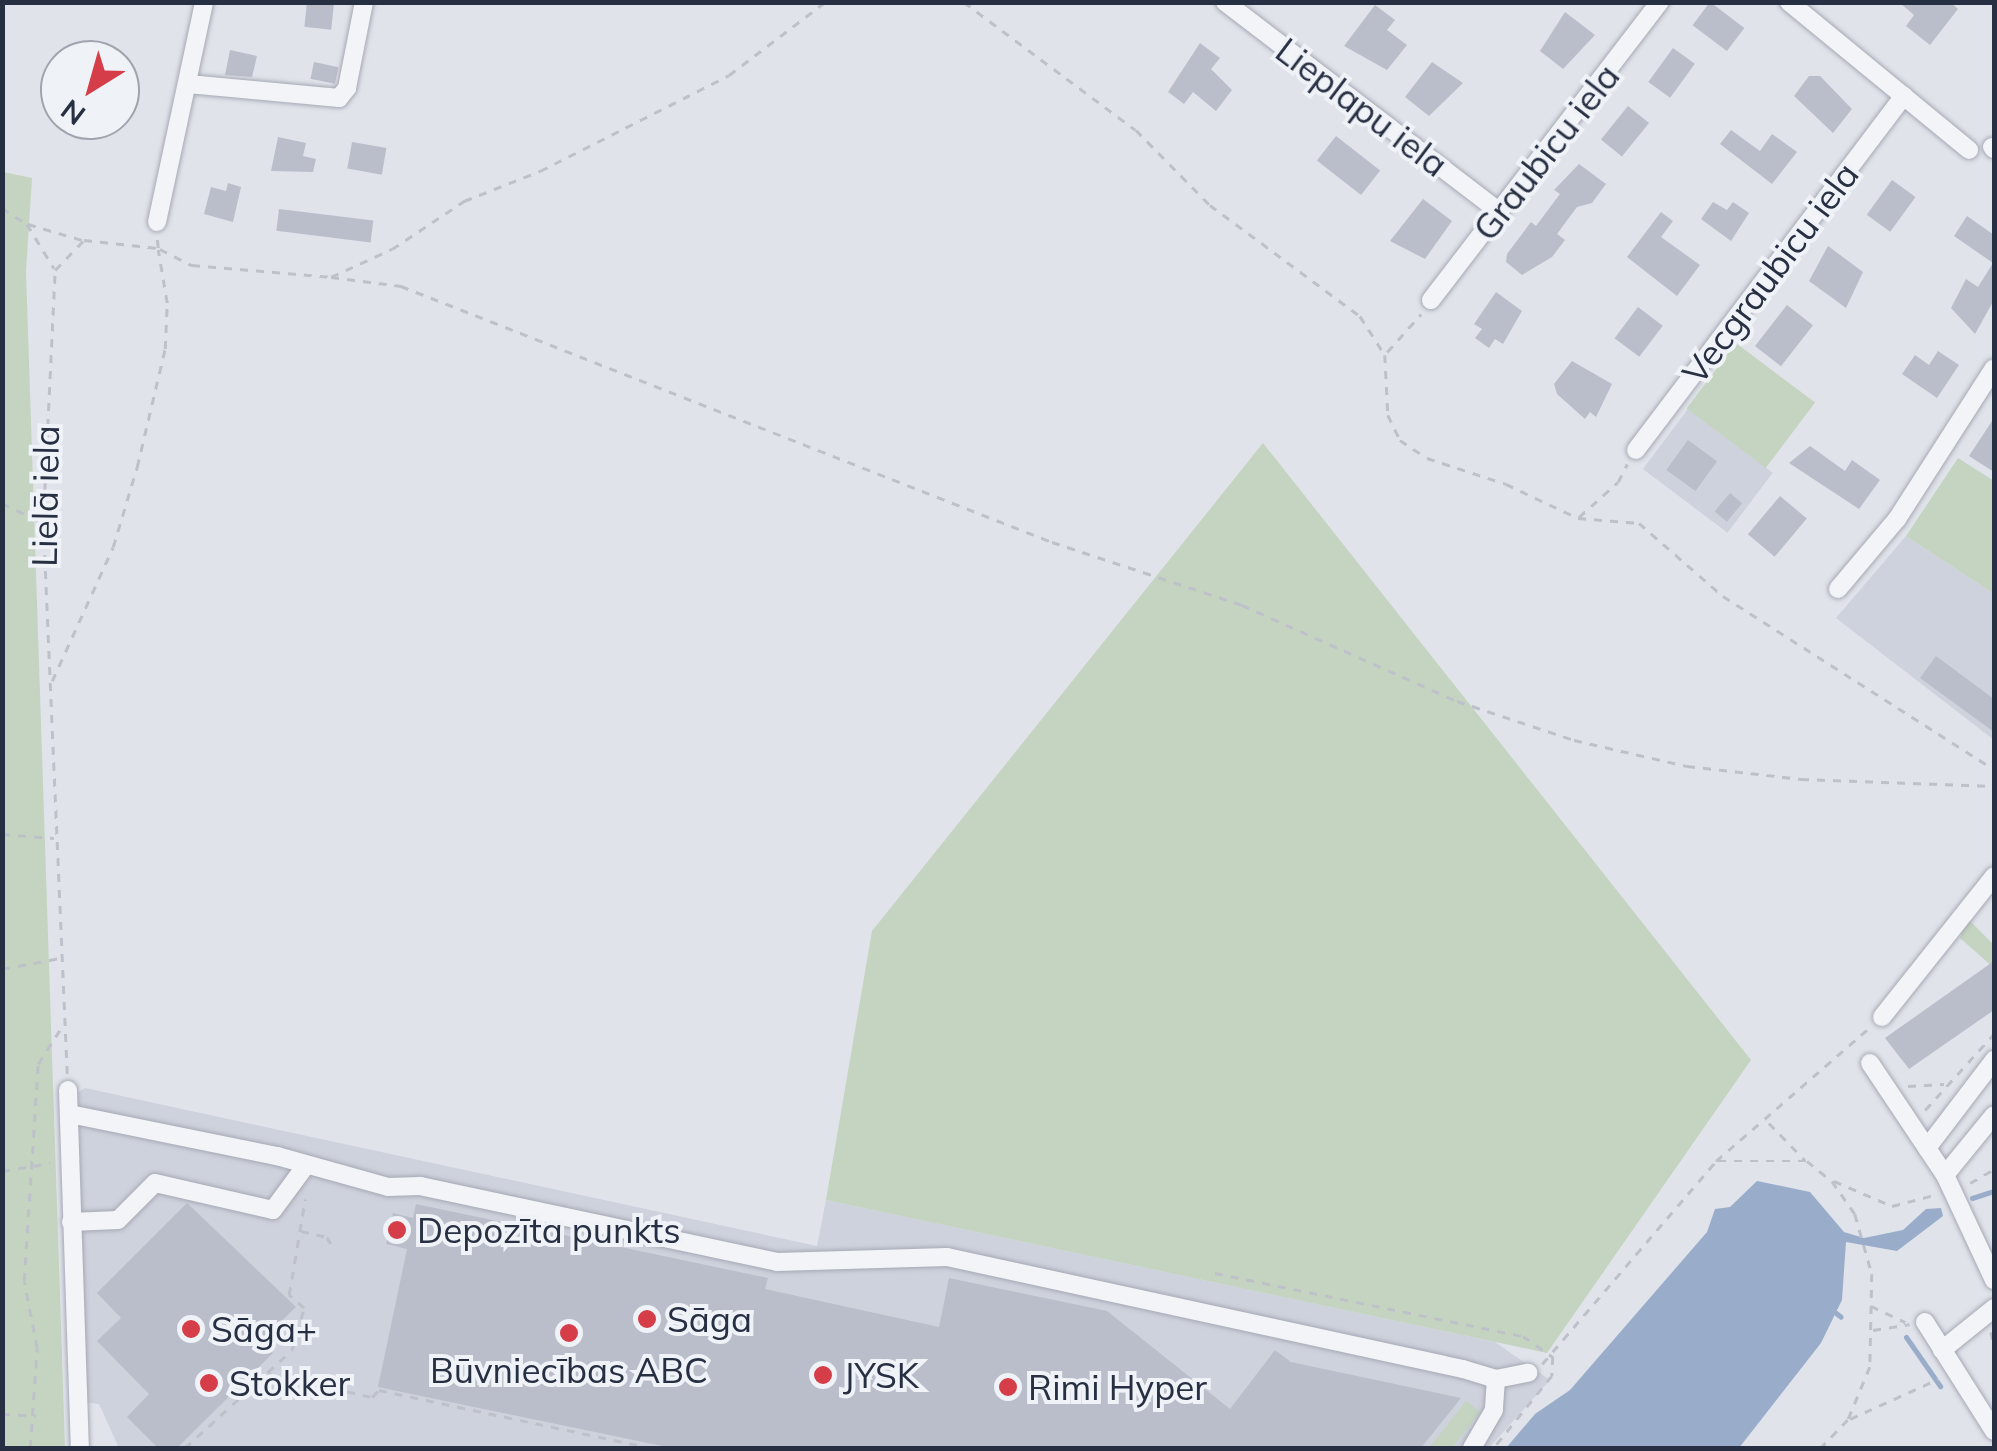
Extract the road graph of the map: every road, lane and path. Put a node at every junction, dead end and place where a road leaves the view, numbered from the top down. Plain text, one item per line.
1 (204, 2) edge
2 (364, 2) edge
3 (824, 2) edge
4 (964, 2) edge
5 (1224, 2) edge
6 (1660, 2) edge
7 (1788, 2) edge
8 (188, 84) junction
9 (1904, 96) junction
10 (1969, 150) dead end
11 (2, 208) edge
12 (1500, 212) junction
13 (157, 222) joint
14 (27, 224) junction
15 (84, 240) junction
16 (158, 248) junction
17 (54, 270) junction
18 (331, 277) junction
19 (1431, 300) joint
20 (1385, 355) junction
21 (1994, 368) edge
22 (1636, 450) joint
23 (2, 503) edge
24 (1578, 518) junction
25 (42, 523) junction
26 (1838, 588) dead end
27 (51, 683) junction
28 (1994, 769) edge
29 (1994, 786) edge
30 (2, 834) edge
31 (56, 838) junction
32 (1994, 876) edge
33 (62, 958) junction
34 (2, 970) edge
35 (1882, 1017) joint
36 (64, 1024) junction
37 (1994, 1035) edge
38 (1994, 1060) edge
39 (1870, 1064) dead end
40 (1946, 1084) junction
41 (68, 1090) joint
42 (1890, 1096) junction
43 (70, 1114) junction
44 (1994, 1115) edge
45 (1768, 1121) junction
46 (1909, 1124) junction
47 (1927, 1148) junction
48 (70, 1160) junction
49 (1716, 1161) junction
50 (1806, 1161) junction
51 (30, 1166) junction
52 (308, 1169) junction
53 (1994, 1170) edge
54 (2, 1171) edge
55 (1945, 1175) junction
56 (1832, 1180) junction
57 (1972, 1182) dead end
58 (1926, 1198) dead end
59 (72, 1222) junction
60 (300, 1231) junction
61 (332, 1247) dead end
62 (1215, 1273) dead end
63 (1994, 1280) edge
64 (1870, 1305) junction
65 (1991, 1317) edge
66 (1920, 1325) junction
67 (1871, 1330) junction
68 (1994, 1345) edge
69 (1942, 1350) junction
70 (1553, 1358) junction
71 (1954, 1372) junction
72 (1528, 1373) joint
73 (269, 1374) junction
74 (1496, 1379) junction
75 (2, 1414) edge
76 (36, 1416) junction
77 (1848, 1420) junction
78 (1994, 1431) edge
79 (30, 1448) edge
80 (80, 1448) edge
81 (185, 1448) edge
82 (653, 1448) edge
83 (1472, 1448) edge
84 (1494, 1448) edge
85 (1821, 1448) edge

1 - 8 street
2 - 8 street
3 - 18 path
4 - 20 path
5 - 12 street, Lieplapu iela
6 - 12 street, Graubicu iela
7 - 9 street
8 - 13 street
9 - 10 street
9 - 22 street, Vecgraubicu iela
11 - 14 path
12 - 19 street, Graubicu iela
13 - 16 path
14 - 15 path
14 - 17 path
15 - 16 path
15 - 17 path
16 - 18 path
16 - 27 path
17 - 25 path, Lielā iela
18 - 29 path
19 - 20 path
20 - 24 path
21 - 26 street
22 - 24 path
23 - 25 path
24 - 28 path
25 - 27 path, Lielā iela
27 - 31 path, Lielā iela
30 - 31 path
31 - 33 path, Lielā iela
32 - 35 street
33 - 34 path
33 - 36 path, Lielā iela
35 - 45 path
36 - 41 path, Lielā iela
36 - 51 path
37 - 40 path
38 - 47 street
39 - 42 street
40 - 42 path
40 - 46 path
41 - 43 street
42 - 46 street
43 - 48 street
43 - 52 street
44 - 55 street
45 - 49 path
45 - 50 path
46 - 47 street
47 - 55 street
48 - 51 path
48 - 59 street
49 - 50 path
49 - 70 path
50 - 56 path
51 - 54 path
51 - 76 path
52 - 59 street
52 - 60 path
52 - 74 street
53 - 57 path
55 - 63 street
56 - 58 path
56 - 64 path
59 - 80 street
60 - 61 path
60 - 73 path
62 - 70 path
64 - 66 path
64 - 67 path
65 - 68 path
65 - 69 street
66 - 67 path
66 - 69 street
67 - 77 path
69 - 71 street
70 - 72 path
70 - 84 path
71 - 77 path
71 - 78 street
72 - 74 street
73 - 81 path
73 - 82 path
74 - 83 street
75 - 76 path
76 - 79 path
77 - 85 path

